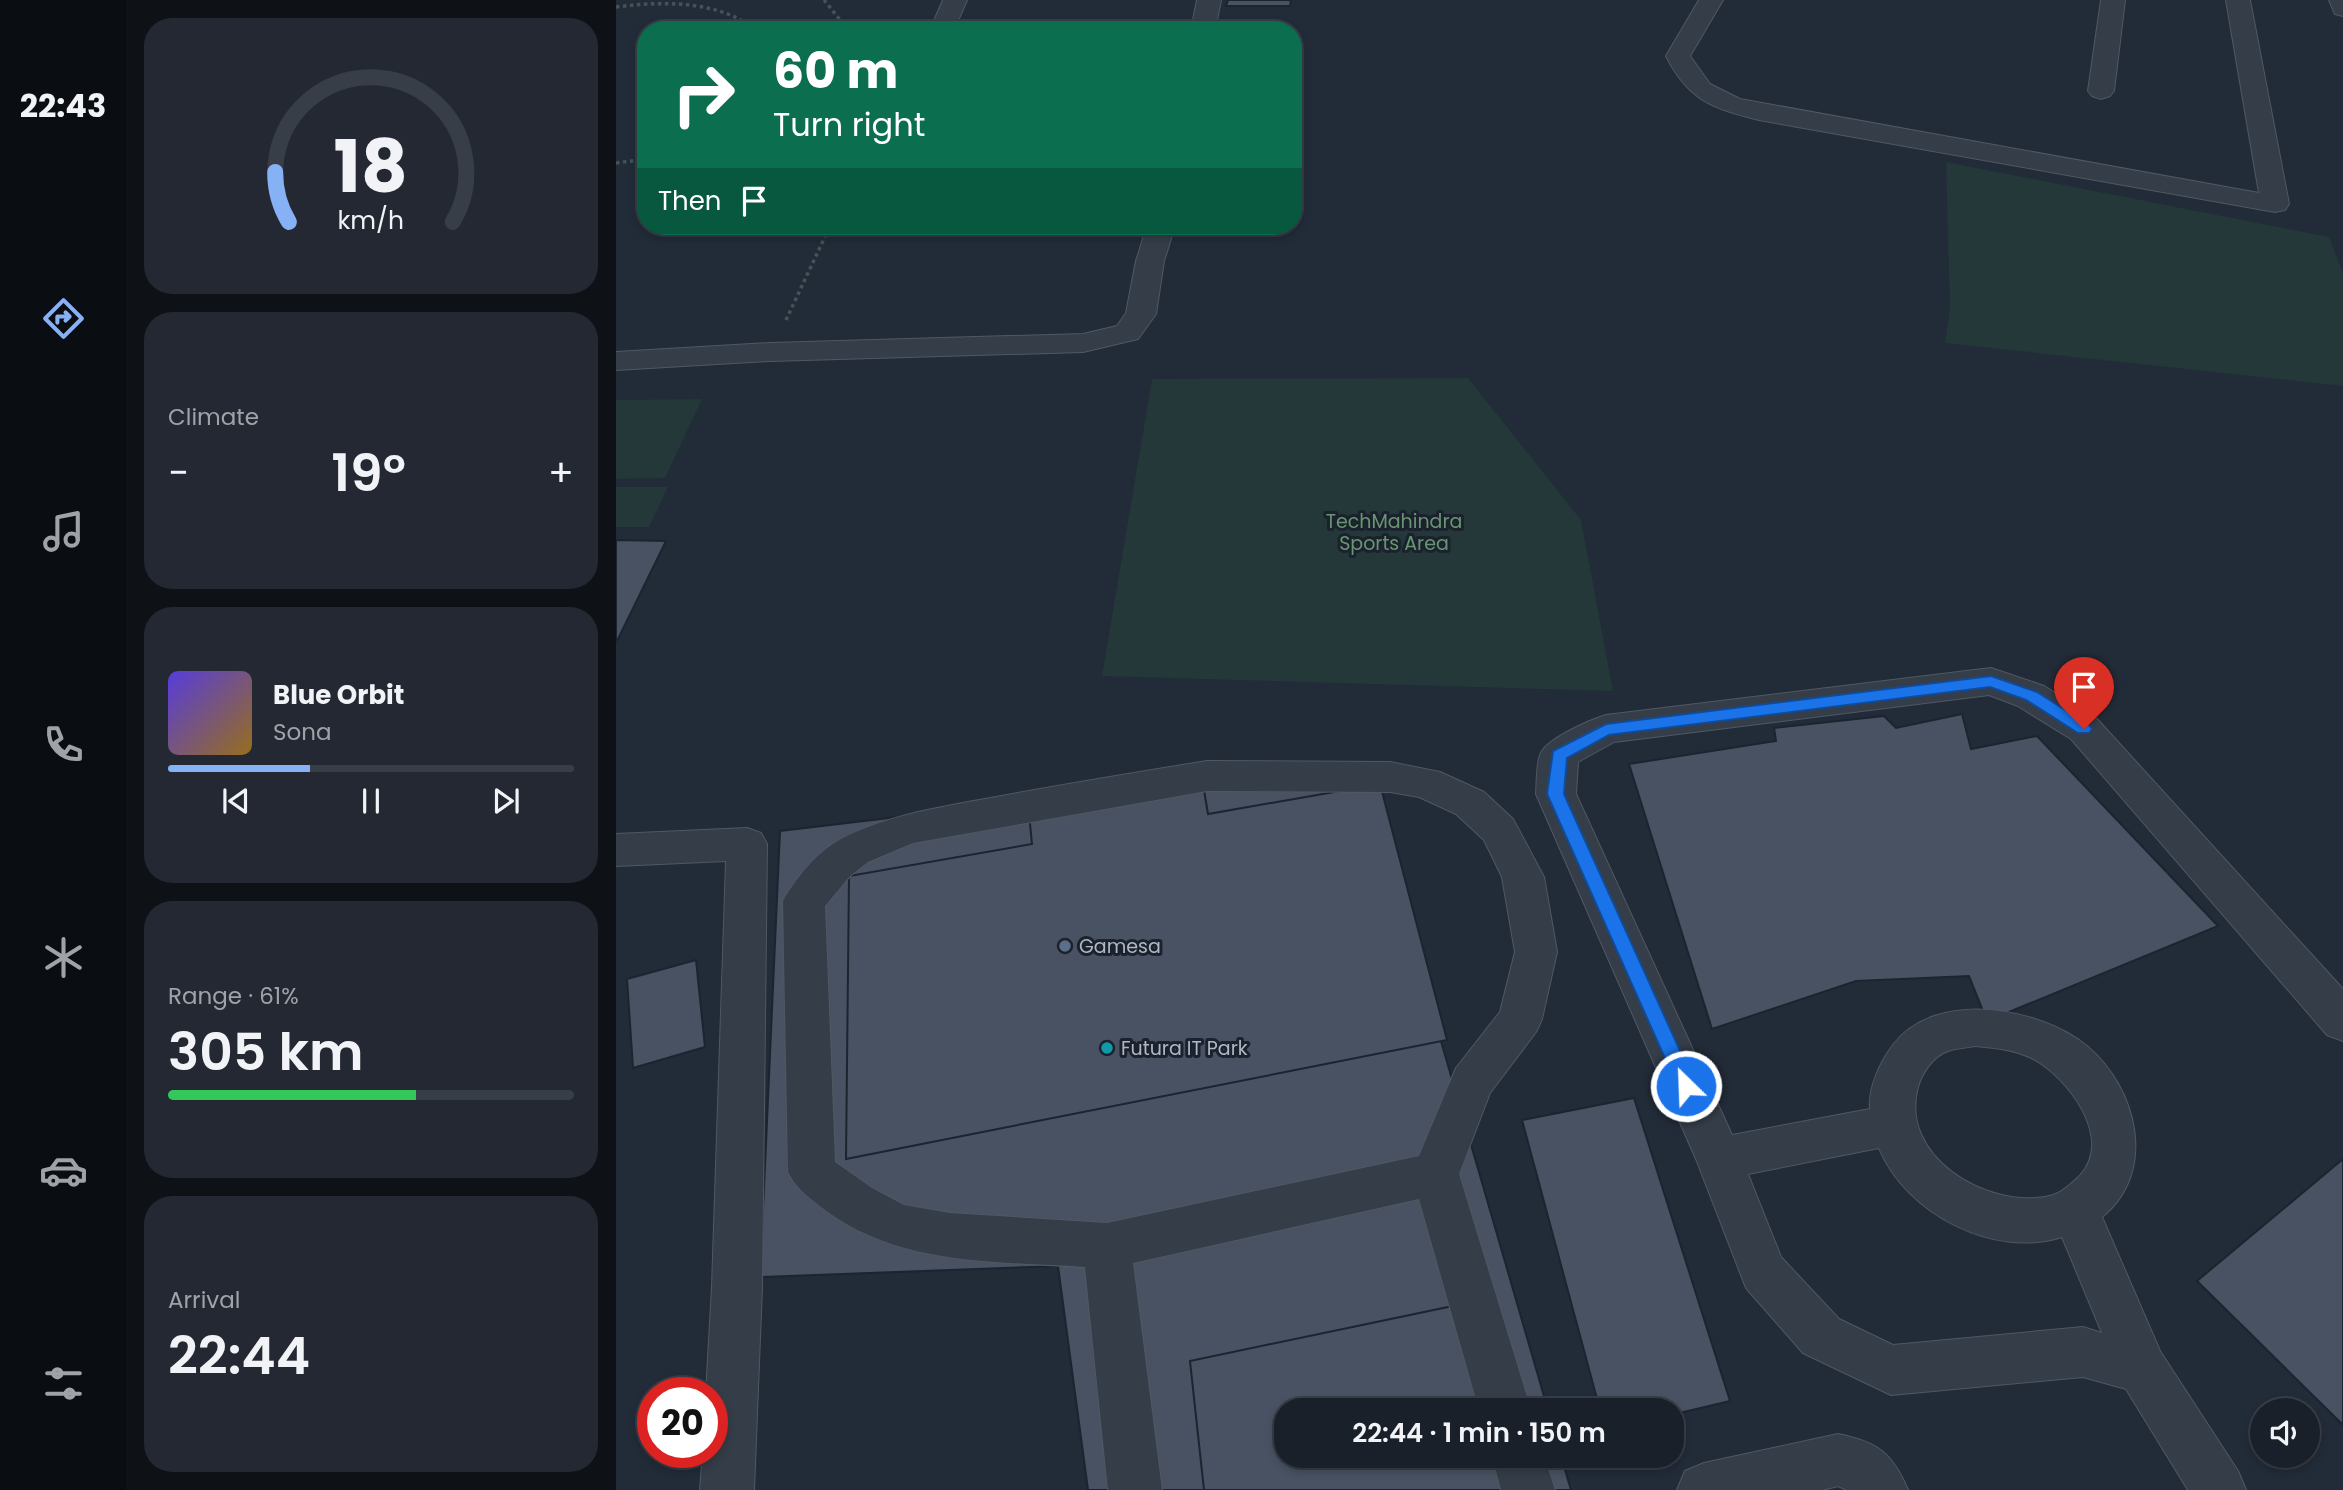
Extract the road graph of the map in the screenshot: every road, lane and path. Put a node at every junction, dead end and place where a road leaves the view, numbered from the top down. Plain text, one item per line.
1 (670, 0) edge
2 (824, 0) edge
3 (955, 0) edge
4 (1209, 0) edge
5 (1711, 0) edge
6 (2113, 0) edge
7 (2238, 0) edge
8 (2341, 0) edge
9 (616, 7) edge
10 (2343, 9) edge
11 (747, 21) edge
12 (841, 21) edge
13 (946, 21) edge
14 (1205, 21) edge
15 (2101, 91) dead end
16 (637, 160) edge
17 (616, 163) edge
18 (826, 235) edge
19 (1158, 235) edge
20 (771, 352) junction
21 (616, 361) edge
22 (616, 850) edge
23 (2343, 1022) edge
24 (1892, 1125) junction
25 (1719, 1159) junction
26 (1435, 1174) junction
27 (2075, 1210) junction
28 (1107, 1246) junction
29 (2142, 1369) junction
30 (1501, 1398) edge
31 (1522, 1468) edge
32 (727, 1490) edge
33 (1135, 1490) edge
34 (1528, 1490) edge
35 (1704, 1490) edge
36 (1881, 1490) edge
37 (2219, 1490) edge

1 - 9 path
1 - 11 path
2 - 12 path
3 - 13 street
4 - 14 street
5 - 7 street
6 - 15 street
8 - 10 street
16 - 17 path
18 - 20 path
19 - 20 street
20 - 21 street
22 - 32 street
23 - 25 street
24 - 25 street
24 - 27 street
24 - 27 street
25 - 29 street
26 - 28 street
26 - 28 street
26 - 30 street
27 - 29 street
28 - 33 street
29 - 37 street
31 - 34 street
35 - 36 street

